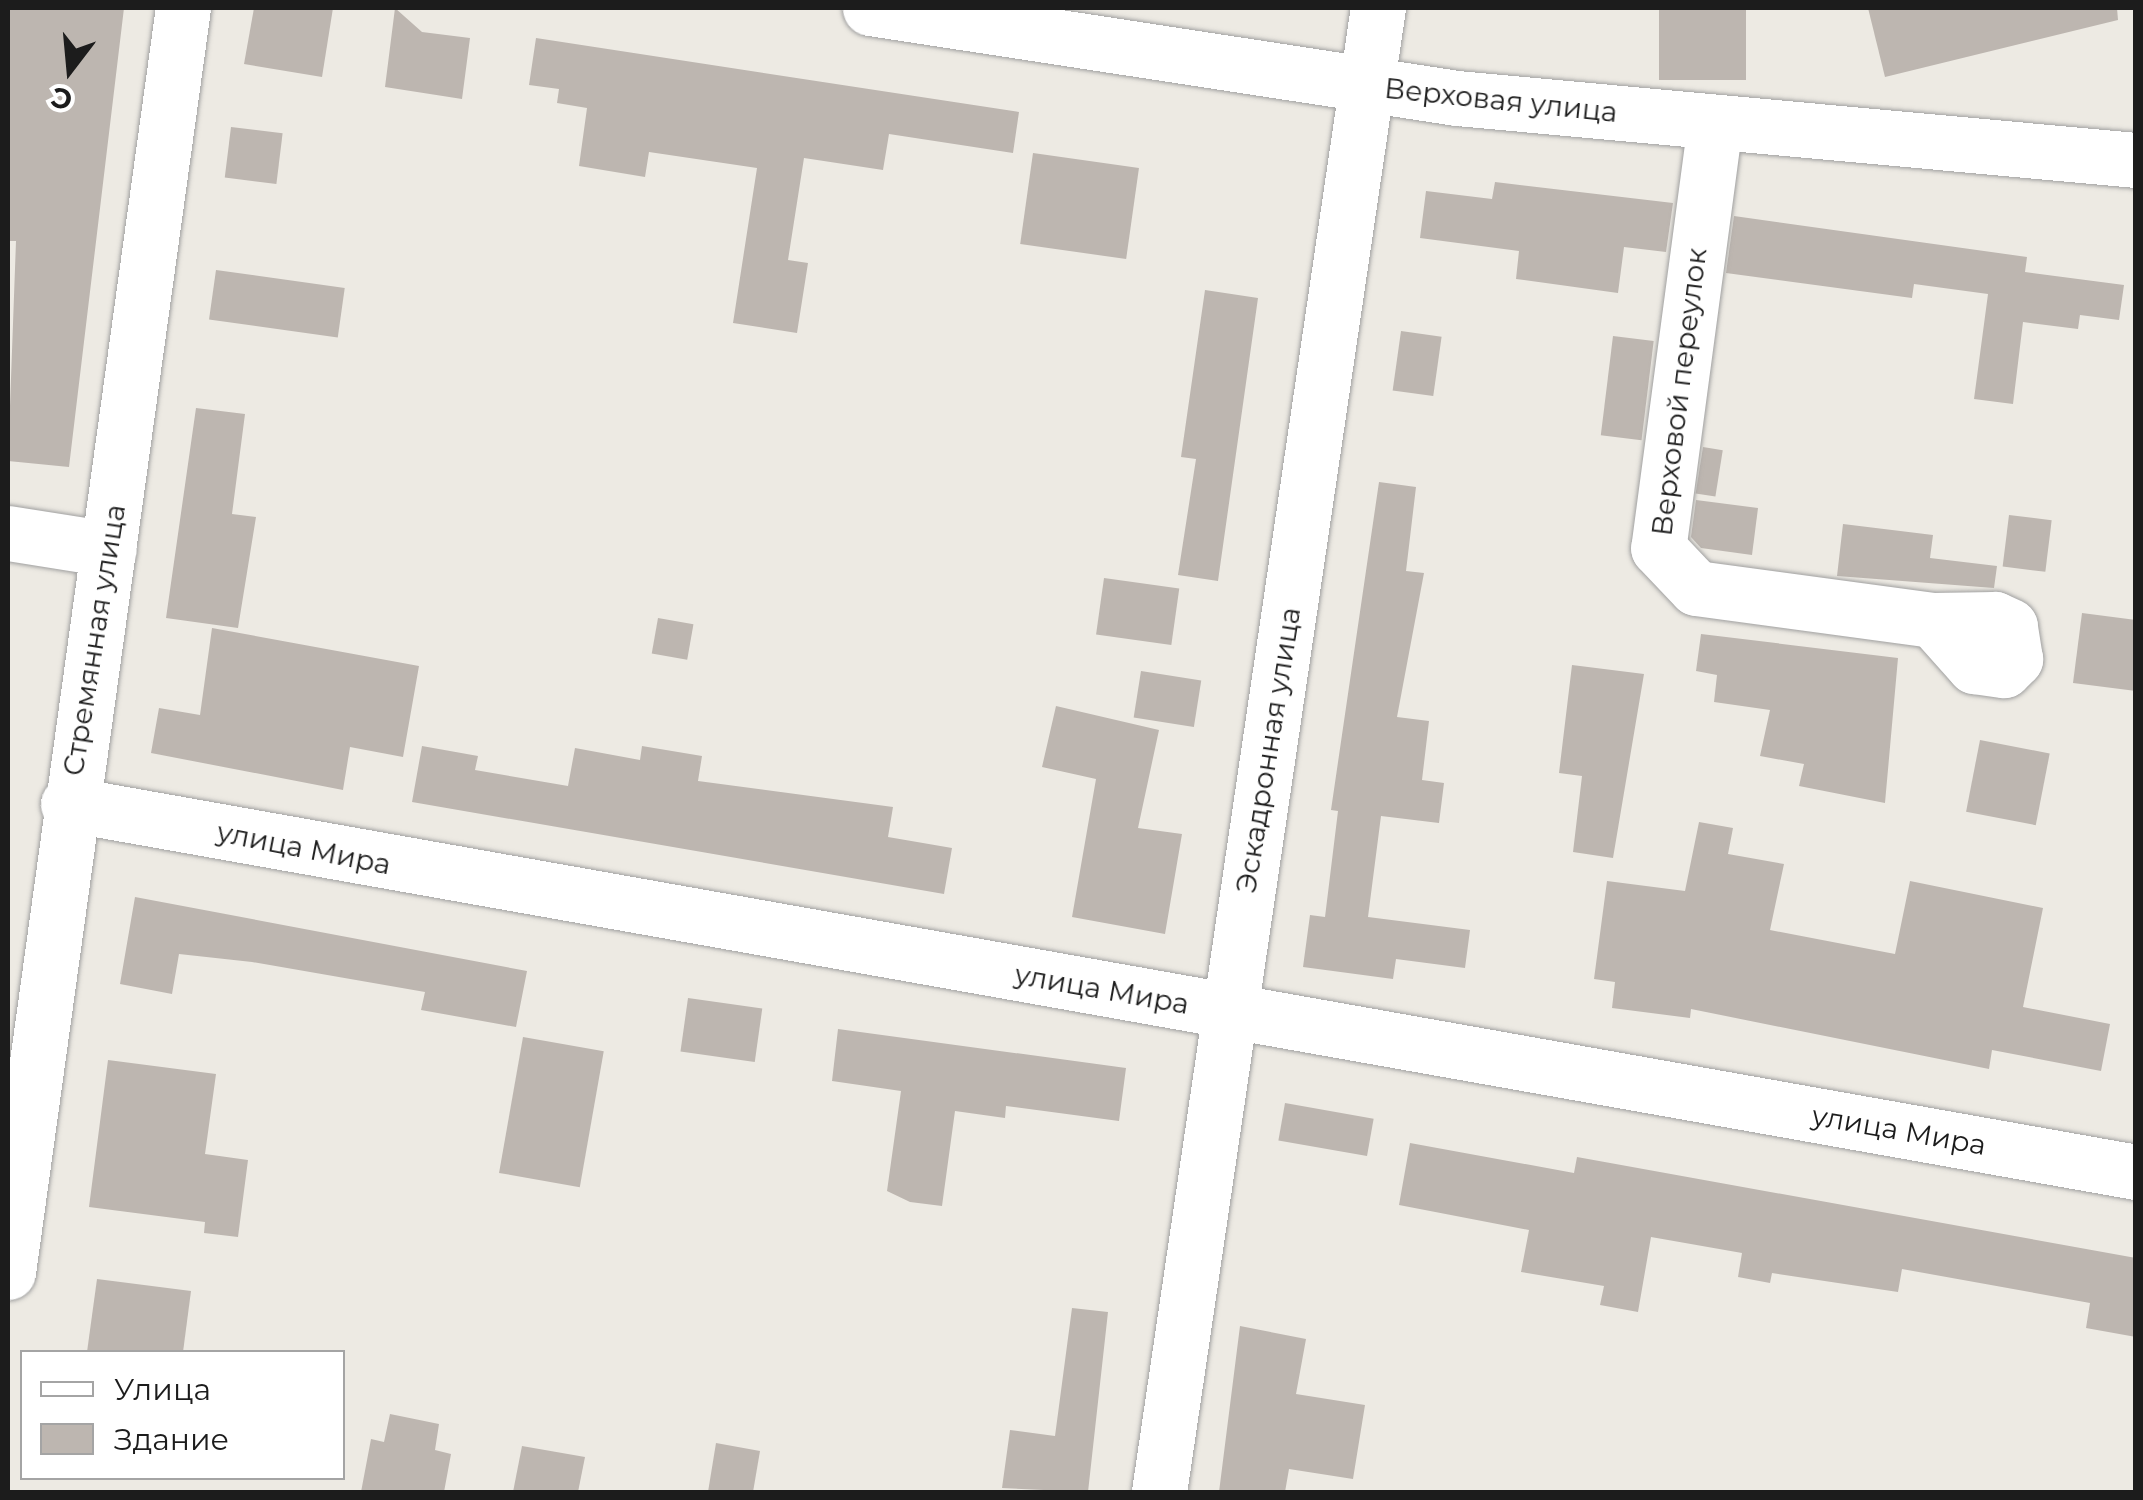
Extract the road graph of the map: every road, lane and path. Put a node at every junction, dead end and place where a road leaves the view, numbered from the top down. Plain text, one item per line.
1 (183, 8) edge
2 (870, 8) edge
3 (1378, 8) edge
4 (1371, 86) junction
5 (1715, 123) junction
6 (2136, 160) edge
7 (8, 533) edge
8 (110, 549) junction
9 (1933, 620) dead end
10 (68, 804) junction
11 (1228, 1011) junction
12 (2136, 1172) edge
13 (8, 1272) edge
14 (1159, 1492) edge

1 - 8 street, Стремянная улица
2 - 4 street, Верховая улица
3 - 4 street, Эскадронная улица
4 - 5 street, Верховая улица
4 - 11 street, Эскадронная улица
5 - 6 street, Верховая улица
5 - 9 street, Верховой переулок
7 - 8 street
8 - 10 street, Стремянная улица
10 - 11 street, улица Мира
10 - 13 street, Стремянная улица
11 - 12 street, улица Мира
11 - 14 street, Эскадронная улица

